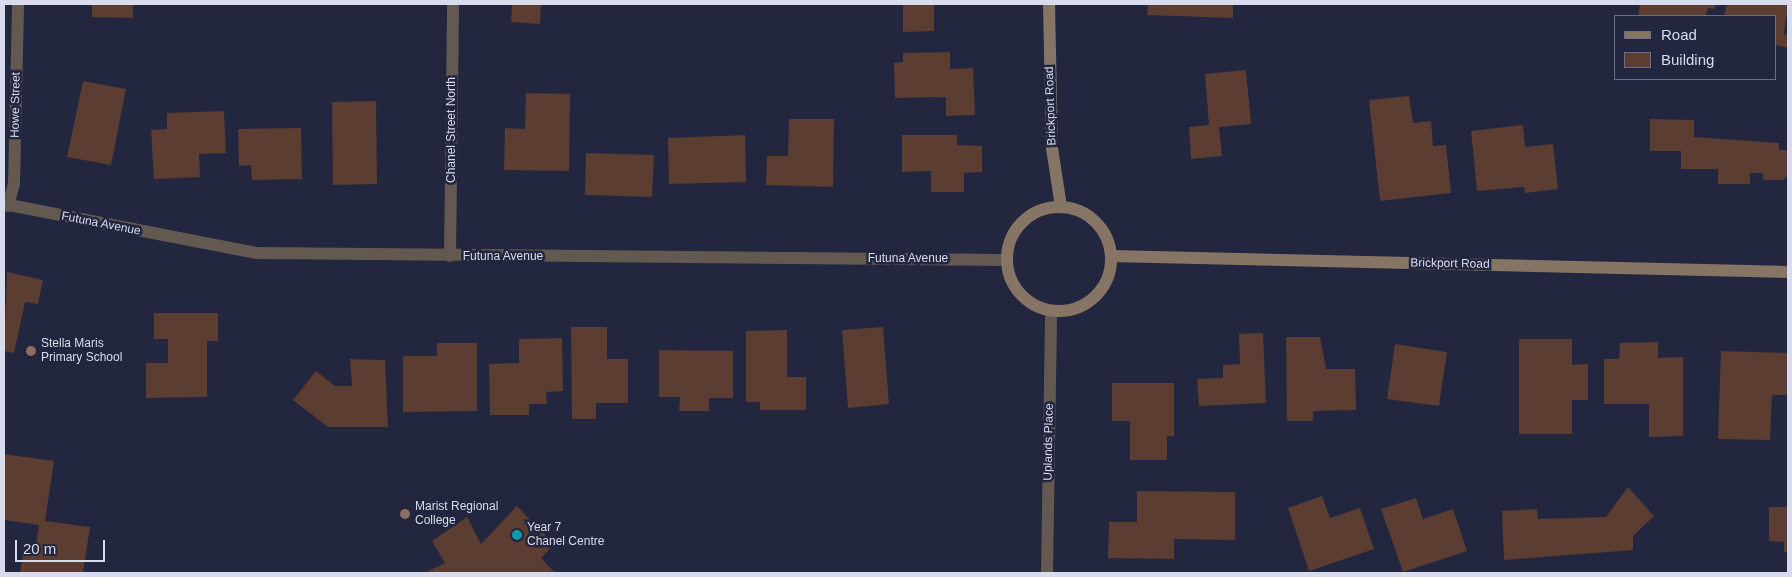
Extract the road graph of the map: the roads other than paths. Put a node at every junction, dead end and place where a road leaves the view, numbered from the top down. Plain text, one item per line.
1 (18, 4) edge
2 (452, 4) edge
3 (1049, 4) edge
4 (6, 205) edge
5 (1062, 207) junction
6 (450, 256) junction
7 (1111, 256) junction
8 (1007, 260) junction
9 (1788, 272) edge
10 (1051, 311) junction
11 (1047, 573) edge

1 - 4 street, Howe Street
2 - 6 street, Chanel Street North
3 - 5 street, Brickport Road
4 - 6 street, Futuna Avenue
5 - 7 street
5 - 8 street
6 - 8 street, Futuna Avenue
7 - 9 street, Brickport Road
7 - 10 street
8 - 10 street
10 - 11 street, Uplands Place

